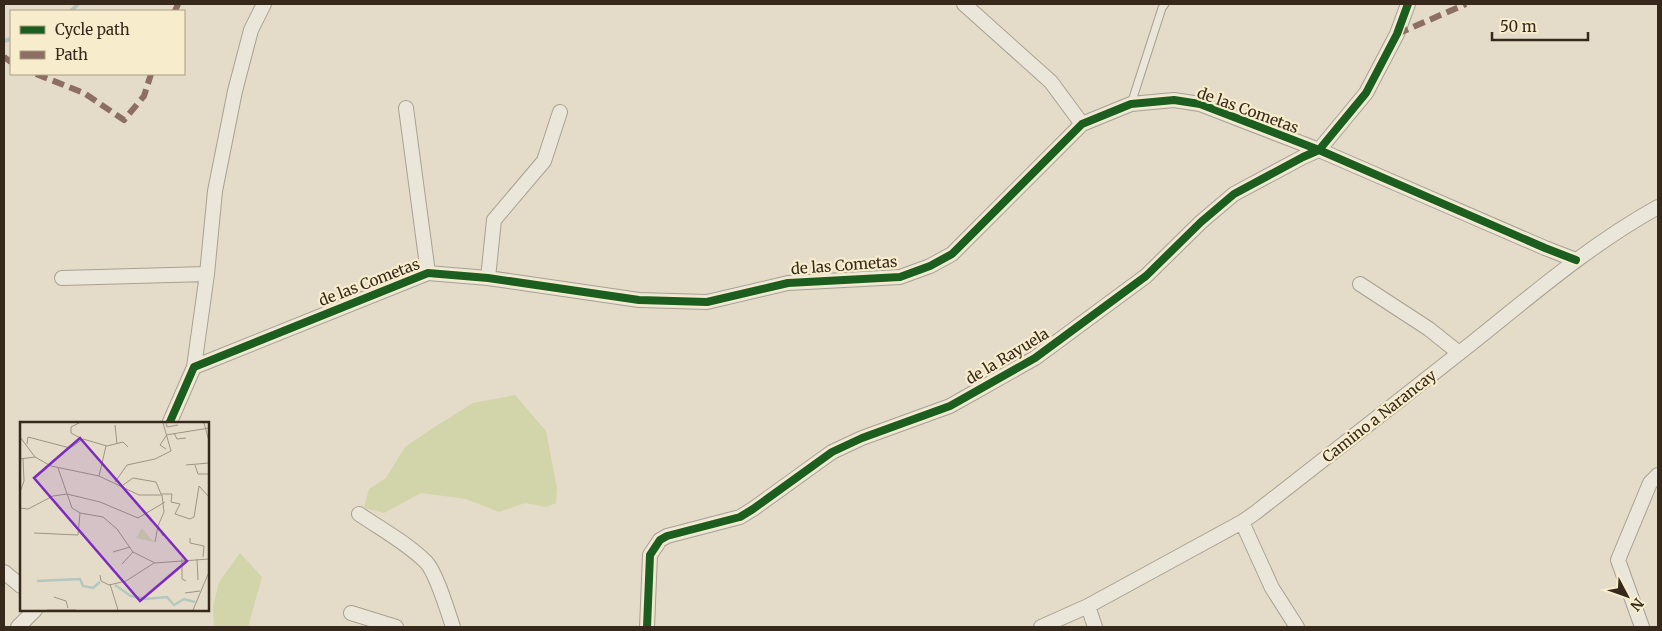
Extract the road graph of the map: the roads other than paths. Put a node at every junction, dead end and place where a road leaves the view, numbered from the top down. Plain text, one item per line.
1 (264, 4) edge
2 (964, 4) edge
3 (1165, 4) edge
4 (1408, 4) edge
5 (1131, 104) junction
6 (406, 108) dead end
7 (560, 112) dead end
8 (1082, 124) junction
9 (1319, 150) junction
10 (1658, 207) edge
11 (1576, 260) junction
12 (428, 273) junction
13 (207, 274) junction
14 (62, 278) dead end
15 (488, 278) junction
16 (1360, 284) dead end
17 (1459, 353) junction
18 (194, 367) junction
19 (170, 422) edge
20 (1658, 476) edge
21 (359, 514) dead end
22 (1242, 522) junction
23 (4, 572) edge
24 (20, 585) edge
25 (1088, 606) junction
26 (34, 611) edge
27 (351, 613) dead end
28 (18, 627) edge
29 (396, 627) edge
30 (453, 627) edge
31 (646, 627) edge
32 (1041, 627) edge
33 (1095, 627) edge
34 (1297, 627) edge
35 (1642, 627) edge

1 - 13 street
2 - 8 street
3 - 5 lane
4 - 9 street, de la Rayuela
5 - 8 street, de las Cometas
5 - 9 street, de las Cometas
6 - 12 street
7 - 15 street
8 - 15 street, de las Cometas
9 - 11 street, de las Cometas
9 - 31 street, de la Rayuela
10 - 11 street, Camino a Narancay
11 - 17 street, Camino a Narancay
12 - 15 street, de las Cometas
12 - 18 street, de las Cometas
13 - 14 street
13 - 18 street
16 - 17 street
17 - 22 street, Camino a Narancay
18 - 19 street
20 - 35 street
21 - 30 street
22 - 25 street, Camino a Narancay
22 - 34 street
23 - 24 street
25 - 32 street, Camino a Narancay
25 - 33 street
26 - 28 street
27 - 29 street

